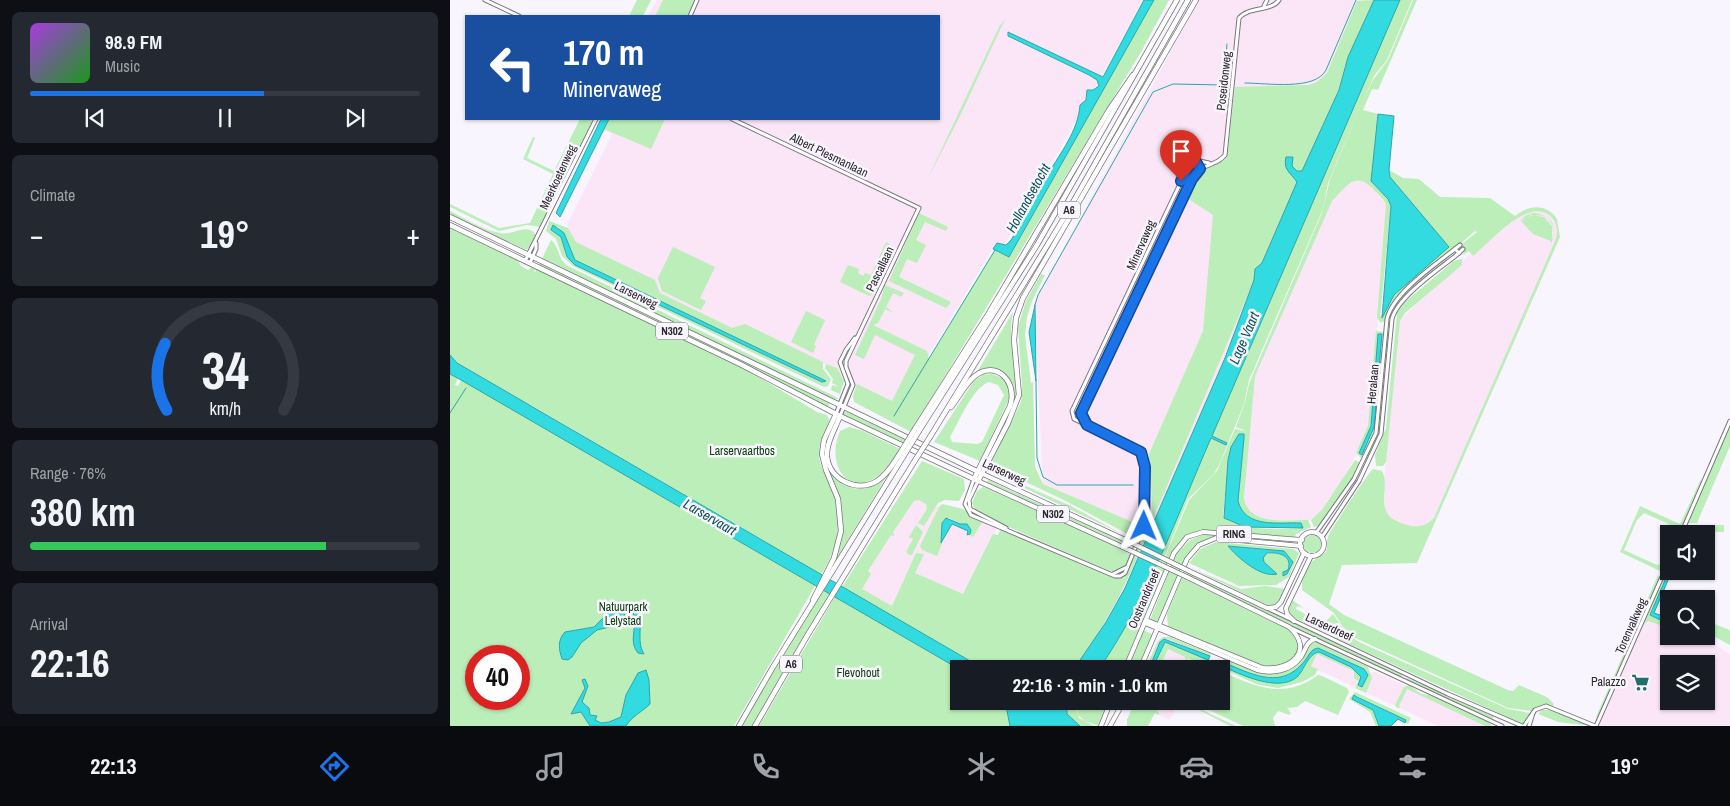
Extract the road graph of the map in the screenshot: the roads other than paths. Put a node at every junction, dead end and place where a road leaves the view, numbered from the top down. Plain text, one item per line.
1 (485, 0) edge
2 (697, 0) edge
3 (1177, 0) edge
4 (1188, 0) edge
5 (1196, 0) edge
6 (1267, 0) edge
7 (1279, 0) edge
8 (1264, 7) junction
9 (517, 15) edge
10 (690, 15) edge
11 (596, 120) edge
12 (734, 120) edge
13 (1195, 160) junction
14 (1209, 163) junction
15 (1200, 169) junction
16 (919, 208) joint
17 (450, 217) edge
18 (1163, 217) junction
19 (1172, 223) junction
20 (450, 225) edge
21 (1151, 242) junction
22 (1460, 245) dead end
23 (1160, 247) junction
24 (1455, 249) junction
25 (1463, 249) dead end
26 (1459, 253) junction
27 (531, 256) junction
28 (528, 262) junction
29 (1108, 335) junction
30 (856, 337) junction
31 (1116, 341) junction
32 (1095, 360) junction
33 (1104, 365) junction
34 (841, 406) junction
35 (827, 410) junction
36 (838, 415) junction
37 (943, 416) junction
38 (1730, 421) edge
39 (832, 422) junction
40 (851, 422) junction
41 (1087, 425) junction
42 (833, 434) junction
43 (901, 456) junction
44 (978, 471) junction
45 (983, 474) junction
46 (976, 480) junction
47 (1685, 525) edge
48 (1316, 533) junction
49 (1322, 537) junction
50 (1302, 540) junction
51 (1130, 542) joint
52 (1301, 546) junction
53 (1127, 549) joint
54 (1304, 552) junction
55 (1311, 556) junction
56 (830, 570) junction
57 (1661, 580) edge
58 (1267, 608) junction
59 (1162, 618) junction
60 (1145, 621) junction
61 (1294, 621) junction
62 (1158, 626) junction
63 (1289, 627) junction
64 (1166, 630) junction
65 (1155, 635) junction
66 (1315, 639) junction
67 (1129, 660) edge
68 (1144, 660) edge
69 (1107, 710) edge
70 (1119, 710) edge
71 (1533, 712) junction
72 (739, 726) edge
73 (755, 726) edge
74 (1101, 726) edge
75 (1110, 726) edge
76 (1502, 726) edge
77 (1523, 726) edge
78 (1529, 726) edge
79 (1596, 726) edge

1 - 9 street
2 - 10 street
3 - 43 highway, A6, bridge
4 - 37 highway, A6
5 - 45 highway, A6
6 - 8 street
7 - 8 street, Poseidonweg
8 - 14 street, Poseidonweg
11 - 27 street, Meerkoetenweg
12 - 16 street, Albert Plesmanlaan
13 - 14 street
13 - 15 street
13 - 18 street, Minervaweg
14 - 15 street, Minervaweg
15 - 19 street, Minervaweg
16 - 30 street, Pascallaan
17 - 27 highway, Larserweg / N302
18 - 19 street
18 - 21 street, Minervaweg
19 - 23 street, Minervaweg
20 - 28 highway, Larserweg / N302
21 - 23 street
21 - 29 street, Minervaweg
22 - 24 street, Heralaan
23 - 31 street, Minervaweg
24 - 26 street
24 - 48 street, Heralaan
25 - 26 street, Heralaan
26 - 49 street, Heralaan
27 - 28 street, Meerkoetenweg
27 - 34 highway, Larserweg / N302
28 - 35 highway, Larserweg / N302
29 - 31 street
29 - 32 street, Minervaweg
30 - 34 street, Pascallaan
30 - 34 street, Pascallaan
31 - 33 street, Minervaweg
32 - 33 street
32 - 41 street, Minervaweg
33 - 41 street, Minervaweg
34 - 36 street
34 - 44 highway, Larserweg / N302
35 - 36 highway, Larserweg / N302
35 - 39 highway
36 - 39 highway, A6
36 - 40 highway, Larserweg / N302
36 - 42 highway, A6
37 - 44 highway, A6
37 - 73 highway, A6, bridge
38 - 47 street
39 - 56 highway, A6
40 - 42 highway
40 - 46 highway, Larserweg / N302
41 - 46 street, Minervaweg
42 - 43 highway, A6
43 - 56 highway, A6
44 - 45 highway, Larserweg / N302
44 - 46 highway
45 - 46 highway
45 - 51 main road, Larserweg / N302
46 - 53 main road, Larserweg / N302
48 - 49 main road
48 - 50 main road
49 - 55 main road
50 - 52 main road
50 - 60 main road, Oostranddreef / RING
51 - 58 main road, Larserdreef, bridge
52 - 54 main road
52 - 59 main road, Oostranddreef / RING
53 - 63 main road, Larserdreef, bridge
54 - 55 main road
54 - 58 main road
55 - 61 main road
56 - 72 highway, A6
57 - 79 street, Torenvalkweg
58 - 61 street, Larserdreef
59 - 62 main road, Oostranddreef / RING
59 - 64 main road
60 - 62 main road
60 - 67 main road, Oostranddreef / RING
61 - 77 street, Larserdreef
62 - 64 main road
62 - 65 main road, Oostranddreef / RING
63 - 64 main road
63 - 66 street, Larserdreef
64 - 65 main road
64 - 66 main road
65 - 68 main road, Oostranddreef / RING
66 - 76 street, Larserdreef
69 - 74 main road
70 - 75 main road
71 - 77 street
71 - 78 street
71 - 79 street, Torenvalkweg

